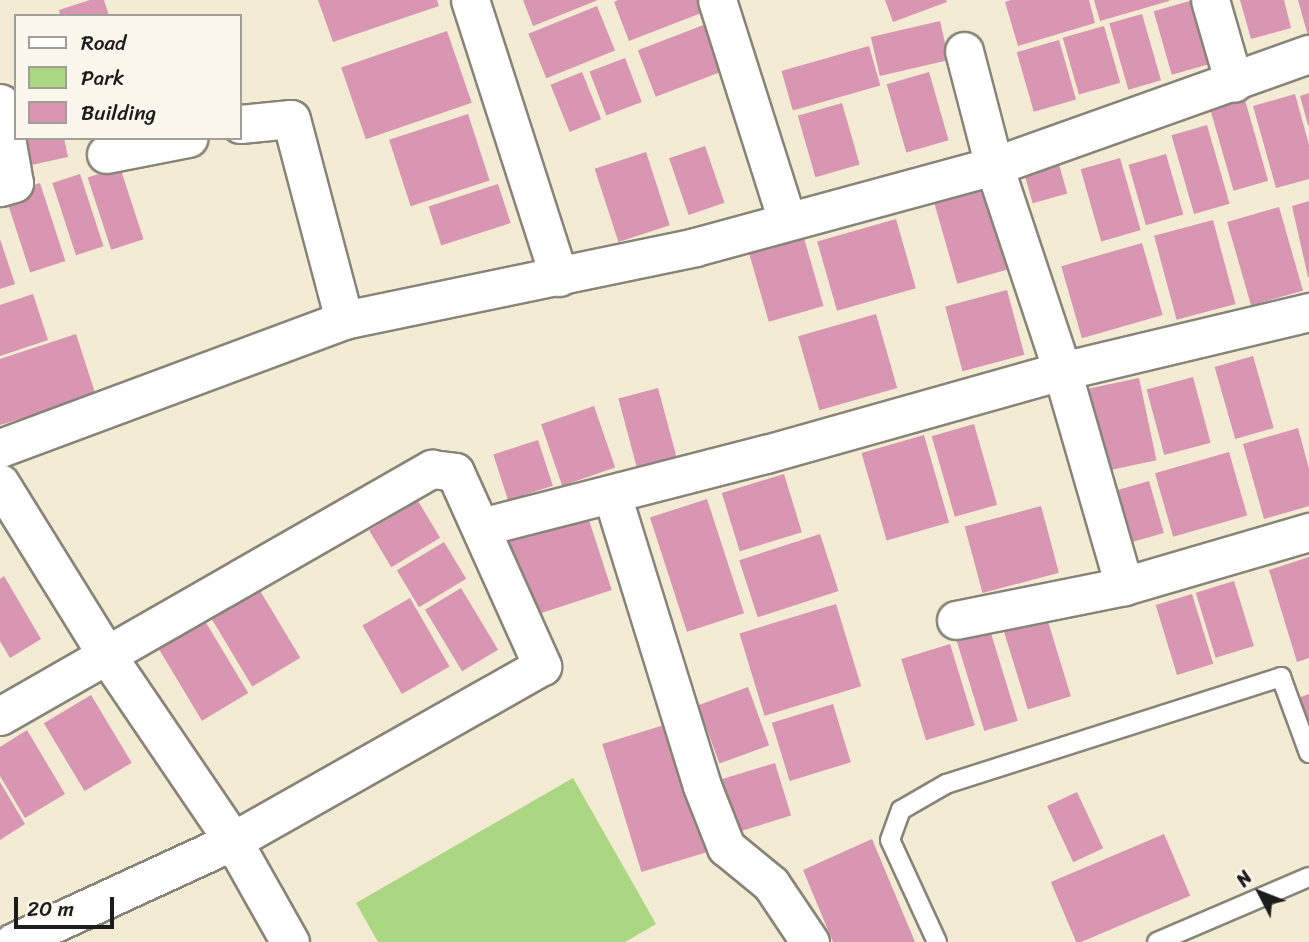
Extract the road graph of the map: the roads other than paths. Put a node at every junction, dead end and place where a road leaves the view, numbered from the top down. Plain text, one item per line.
1 (470, 0) edge
2 (717, 0) edge
3 (1210, 0) edge
4 (964, 51) dead end
5 (1309, 54) edge
6 (1234, 83) junction
7 (0, 103) edge
8 (242, 124) edge
9 (177, 140) edge
10 (106, 153) dead end
11 (994, 166) junction
12 (0, 187) edge
13 (787, 221) junction
14 (559, 277) junction
15 (1309, 312) edge
16 (344, 320) junction
17 (1062, 371) junction
18 (0, 448) edge
19 (0, 483) edge
20 (612, 495) junction
21 (481, 527) junction
22 (1309, 532) edge
23 (1124, 586) junction
24 (956, 620) dead end
25 (108, 657) junction
26 (0, 716) edge
27 (1309, 753) edge
28 (233, 841) junction
29 (1309, 877) edge
30 (12, 942) edge
31 (290, 942) edge
32 (810, 942) edge
33 (937, 942) edge
34 (1157, 942) edge

1 - 14 street
2 - 13 street
3 - 6 street
4 - 11 street
5 - 6 street
6 - 11 street
7 - 12 street
8 - 16 street
9 - 10 street
11 - 13 street
11 - 17 street
13 - 14 street
14 - 16 street
15 - 17 street
16 - 18 street
17 - 20 street
17 - 23 street
19 - 25 street
20 - 21 street
20 - 32 street
21 - 25 street
21 - 28 street
22 - 23 street
23 - 24 street
25 - 26 street
25 - 28 street
27 - 33 lane
28 - 30 street
28 - 31 street
29 - 34 lane

